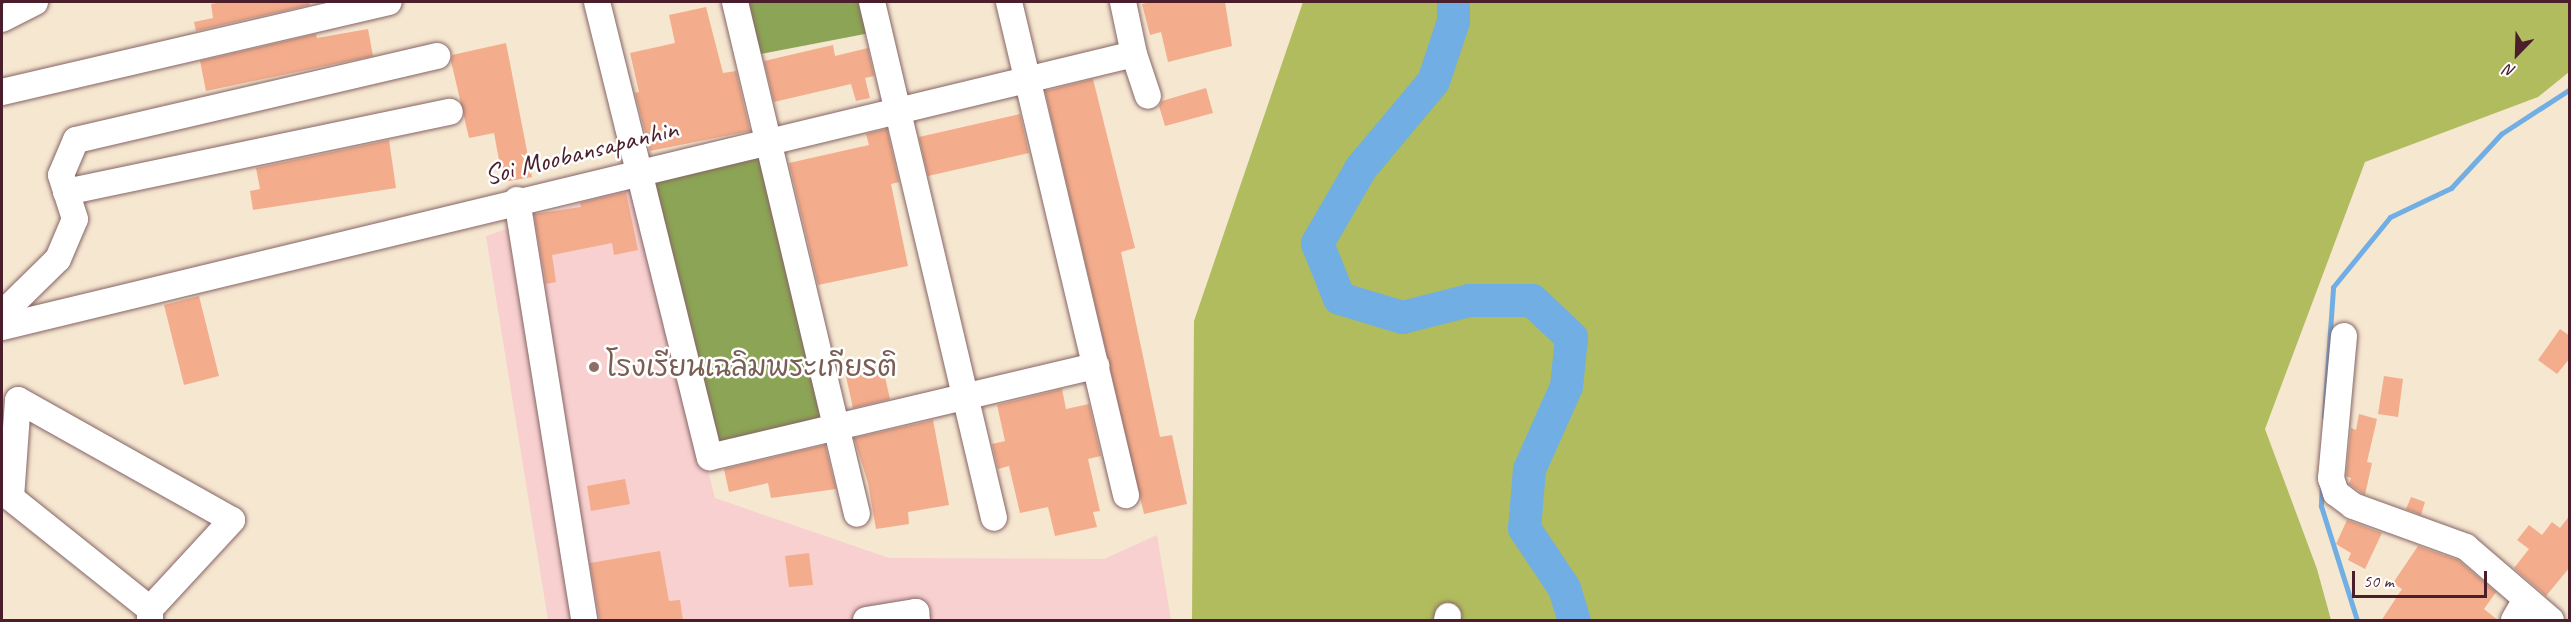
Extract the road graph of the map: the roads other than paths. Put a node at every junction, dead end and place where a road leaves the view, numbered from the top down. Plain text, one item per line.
1 (35, 2) edge
2 (390, 2) edge
3 (597, 2) edge
4 (735, 2) edge
5 (872, 2) edge
6 (1009, 2) edge
7 (1123, 2) edge
8 (2, 19) edge
9 (1134, 54) junction
10 (437, 56) dead end
11 (1027, 78) junction
12 (2, 92) edge
13 (1148, 96) dead end
14 (897, 108) junction
15 (450, 112) dead end
16 (768, 139) junction
17 (639, 171) junction
18 (66, 192) junction
19 (517, 200) junction
20 (2, 314) edge
21 (2, 327) edge
22 (2344, 336) dead end
23 (1096, 366) junction
24 (965, 396) junction
25 (836, 427) junction
26 (1126, 495) dead end
27 (857, 514) dead end
28 (994, 518) dead end
29 (2520, 610) edge
30 (150, 615) edge
31 (584, 621) edge
32 (867, 621) edge
33 (917, 621) edge
34 (2551, 621) edge

1 - 8 street
2 - 12 street
3 - 17 street
4 - 16 street
5 - 14 street
6 - 11 street
7 - 9 street
9 - 11 street, Soi Moobansapanhin
9 - 13 street
10 - 18 street
11 - 14 street, Soi Moobansapanhin
11 - 23 street
14 - 16 street, Soi Moobansapanhin
14 - 24 street
15 - 18 street
16 - 17 street, Soi Moobansapanhin
16 - 25 street
17 - 19 street, Soi Moobansapanhin
17 - 25 street
18 - 20 street
19 - 21 street, Soi Moobansapanhin
19 - 31 street
22 - 29 street
23 - 24 street
23 - 26 street
24 - 25 street
24 - 28 street
25 - 27 street
29 - 34 street
30 - 30 street
32 - 33 street

